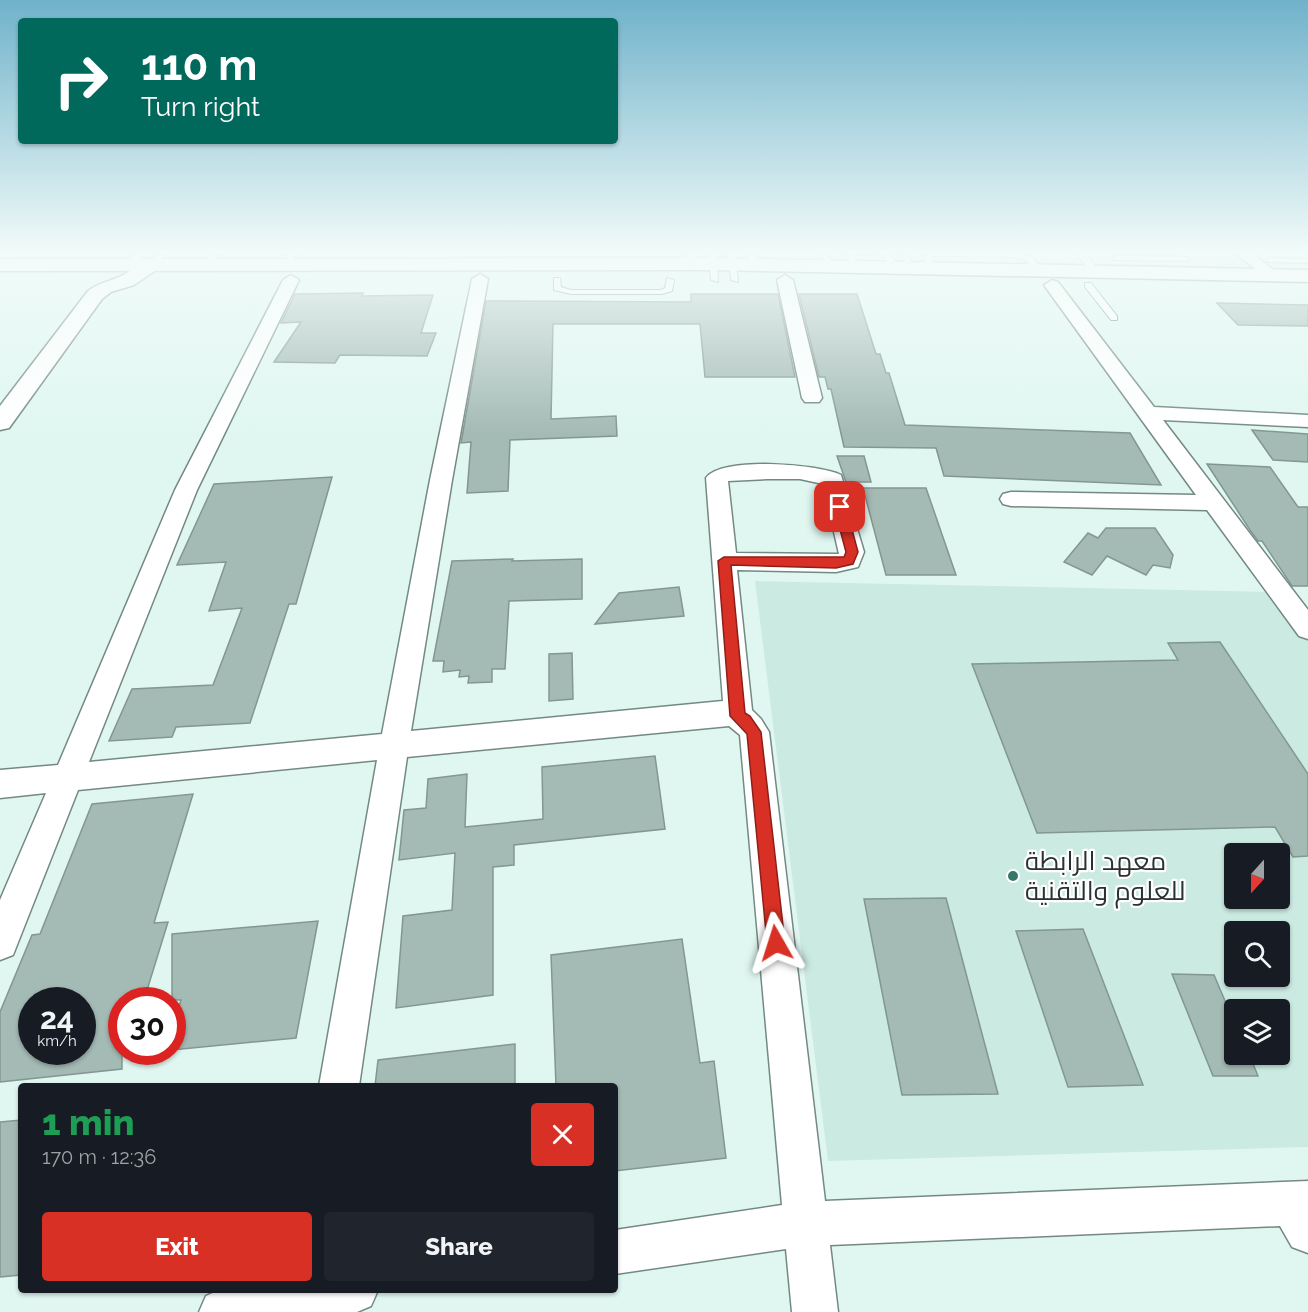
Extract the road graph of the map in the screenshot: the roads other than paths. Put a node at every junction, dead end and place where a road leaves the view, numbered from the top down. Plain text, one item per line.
1 (81, 312) edge
2 (269, 312) edge
3 (473, 312) edge
4 (792, 312) edge
5 (1072, 312) edge
6 (1111, 312) edge
7 (1114, 318) dead end
8 (812, 398) dead end
9 (1147, 413) junction
10 (1308, 421) edge
11 (0, 423) edge
12 (1011, 499) dead end
13 (1214, 503) junction
14 (724, 561) junction
15 (1297, 600) edge
16 (1308, 629) edge
17 (738, 716) junction
18 (394, 746) junction
19 (67, 778) junction
20 (0, 784) edge
21 (0, 942) edge
22 (339, 1083) edge
23 (1302, 1213) edge
24 (805, 1224) junction
25 (618, 1252) edge
26 (340, 1293) edge
27 (305, 1300) edge
28 (222, 1312) edge
29 (814, 1312) edge

1 - 11 main road
2 - 19 street
3 - 18 street
4 - 8 street
5 - 9 street
6 - 7 lane
9 - 10 street
9 - 13 street
12 - 13 street
13 - 15 street
14 - 14 street
14 - 17 street
15 - 16 street
17 - 18 street
17 - 24 street
18 - 19 street
18 - 22 street
19 - 20 street
19 - 21 street
23 - 24 street
24 - 25 street
24 - 29 street
26 - 27 street
27 - 28 street

